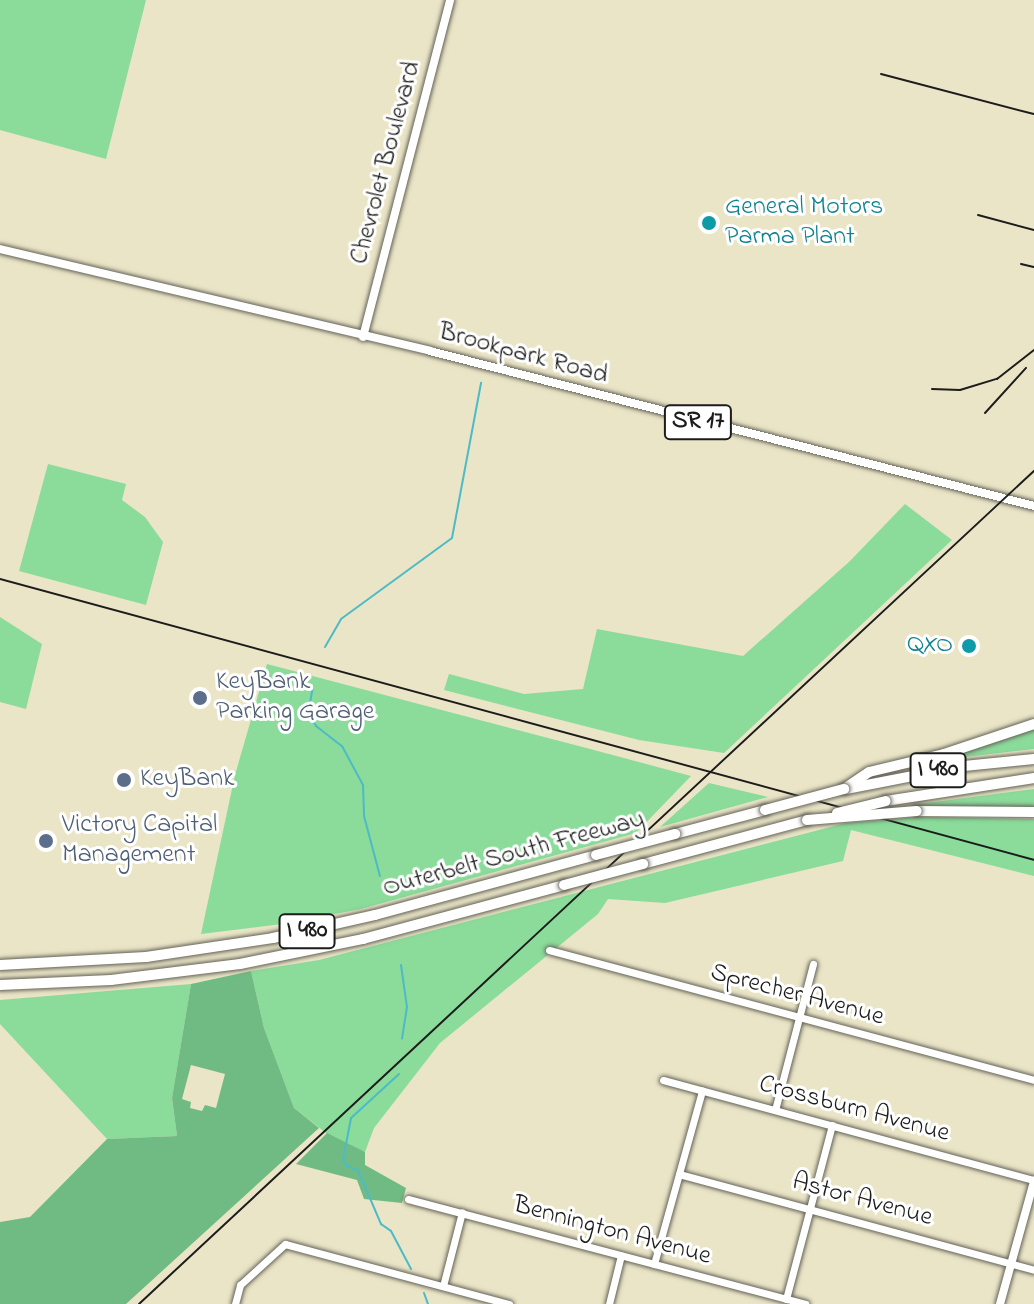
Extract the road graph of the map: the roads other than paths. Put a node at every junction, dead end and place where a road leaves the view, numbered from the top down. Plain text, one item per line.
1 (450, 0) edge
2 (0, 249) edge
3 (363, 337) junction
4 (1034, 506) edge
5 (1034, 724) edge
6 (1034, 759) edge
7 (1034, 778) edge
8 (844, 789) junction
9 (1034, 812) edge
10 (806, 820) junction
11 (549, 950) dead end
12 (4, 964) edge
13 (813, 964) dead end
14 (43, 984) junction
15 (0, 985) edge
16 (0, 993) edge
17 (798, 1017) junction
18 (663, 1080) dead end
19 (1034, 1080) edge
20 (702, 1091) junction
21 (775, 1110) junction
22 (832, 1125) junction
23 (679, 1174) junction
24 (1034, 1180) edge
25 (408, 1199) dead end
26 (810, 1208) junction
27 (462, 1212) junction
28 (621, 1255) junction
29 (654, 1264) junction
30 (1012, 1264) junction
31 (1034, 1270) edge
32 (443, 1286) junction
33 (788, 1301) edge
34 (235, 1304) edge
35 (509, 1304) edge
36 (609, 1304) edge
37 (805, 1304) edge
38 (1000, 1304) edge

1 - 3 main road, Chevrolet Boulevard
2 - 3 main road, Brookpark Road / SR 17
3 - 4 main road, Brookpark Road / SR 17
5 - 8 highway
6 - 8 highway, Outerbelt South Freeway / I 480
7 - 10 highway, Outerbelt South Freeway / I 480, bridge
8 - 12 highway, Outerbelt South Freeway / I 480, bridge
9 - 10 highway, bridge
10 - 14 highway, Outerbelt South Freeway / I 480, bridge
11 - 17 street, Sprecher Avenue
13 - 17 street
14 - 15 highway, Outerbelt South Freeway / I 480
14 - 16 highway
17 - 19 street, Sprecher Avenue
17 - 21 street
18 - 20 street, Crossburn Avenue
20 - 21 street, Crossburn Avenue
20 - 23 street
21 - 22 street, Crossburn Avenue
22 - 24 street, Crossburn Avenue
22 - 26 street
23 - 26 street, Astor Avenue
23 - 29 street
24 - 30 main road
25 - 27 street, Bennington Avenue
26 - 30 street, Astor Avenue
26 - 33 street
27 - 28 street, Bennington Avenue
27 - 32 street
28 - 29 street, Bennington Avenue
28 - 36 street
29 - 33 street, Bennington Avenue
30 - 31 street, Astor Avenue
30 - 38 main road
32 - 34 street
32 - 35 street
33 - 37 street, Bennington Avenue

